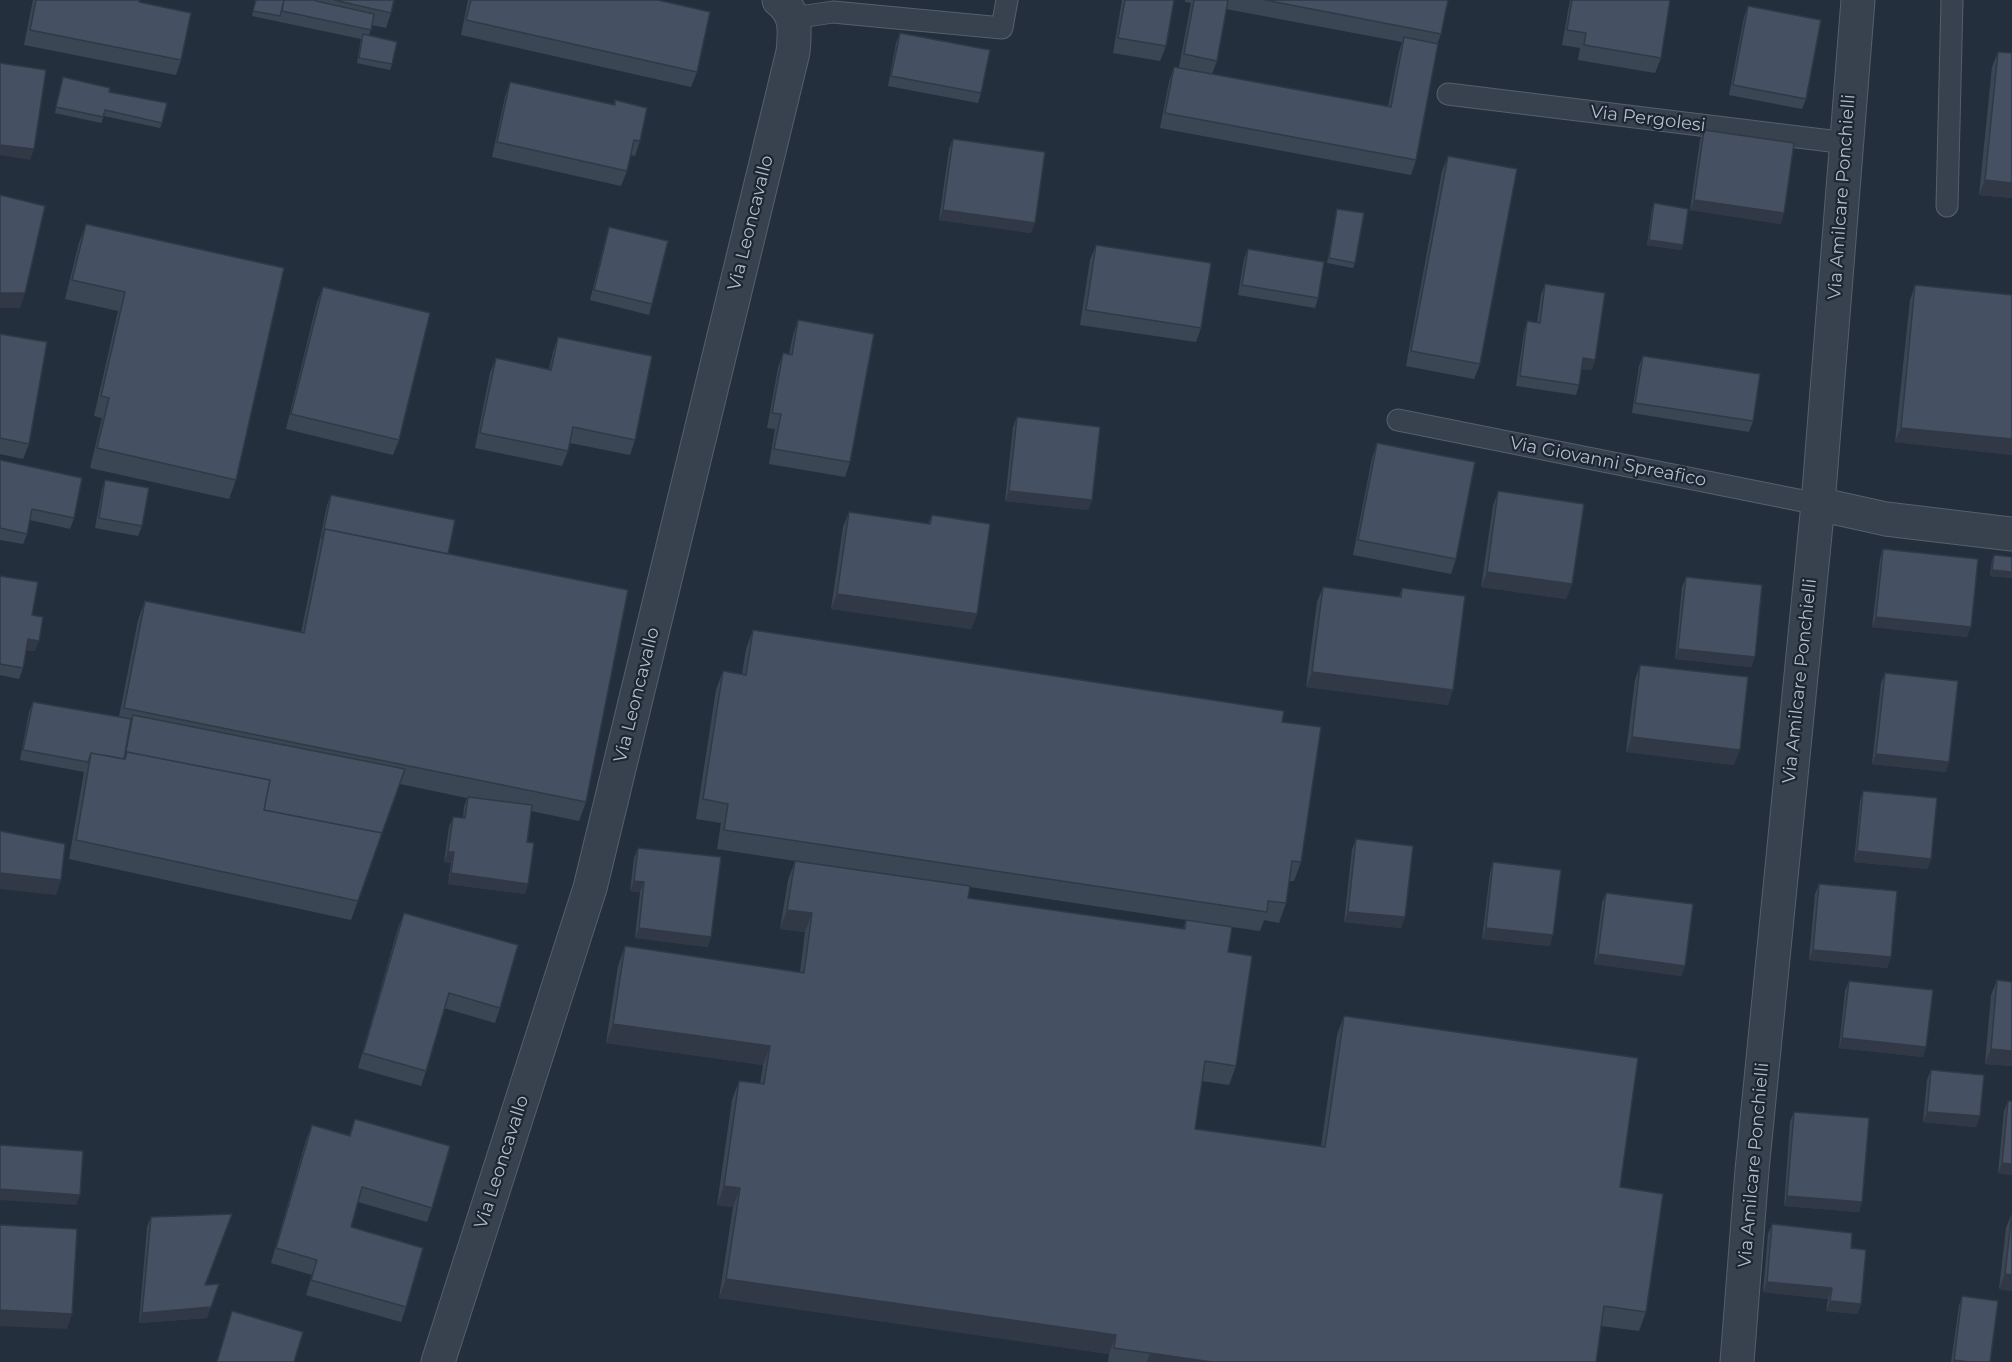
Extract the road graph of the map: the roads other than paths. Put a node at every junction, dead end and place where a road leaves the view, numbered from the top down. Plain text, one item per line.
1 (1007, 0) edge
2 (1858, 0) edge
3 (1952, 0) edge
4 (786, 9) edge
5 (1448, 94) dead end
6 (1846, 143) junction
7 (1947, 206) dead end
8 (1398, 420) dead end
9 (1818, 504) junction
10 (2012, 534) edge
11 (438, 1362) edge
12 (1737, 1362) edge

1 - 4 lane
2 - 6 street, Via Amilcare Ponchielli
3 - 7 lane
4 - 11 street, Via Leoncavallo
5 - 6 lane, Via Pergolesi
6 - 9 street, Via Amilcare Ponchielli
8 - 9 lane, Via Giovanni Spreafico
9 - 10 street
9 - 12 street, Via Amilcare Ponchielli

